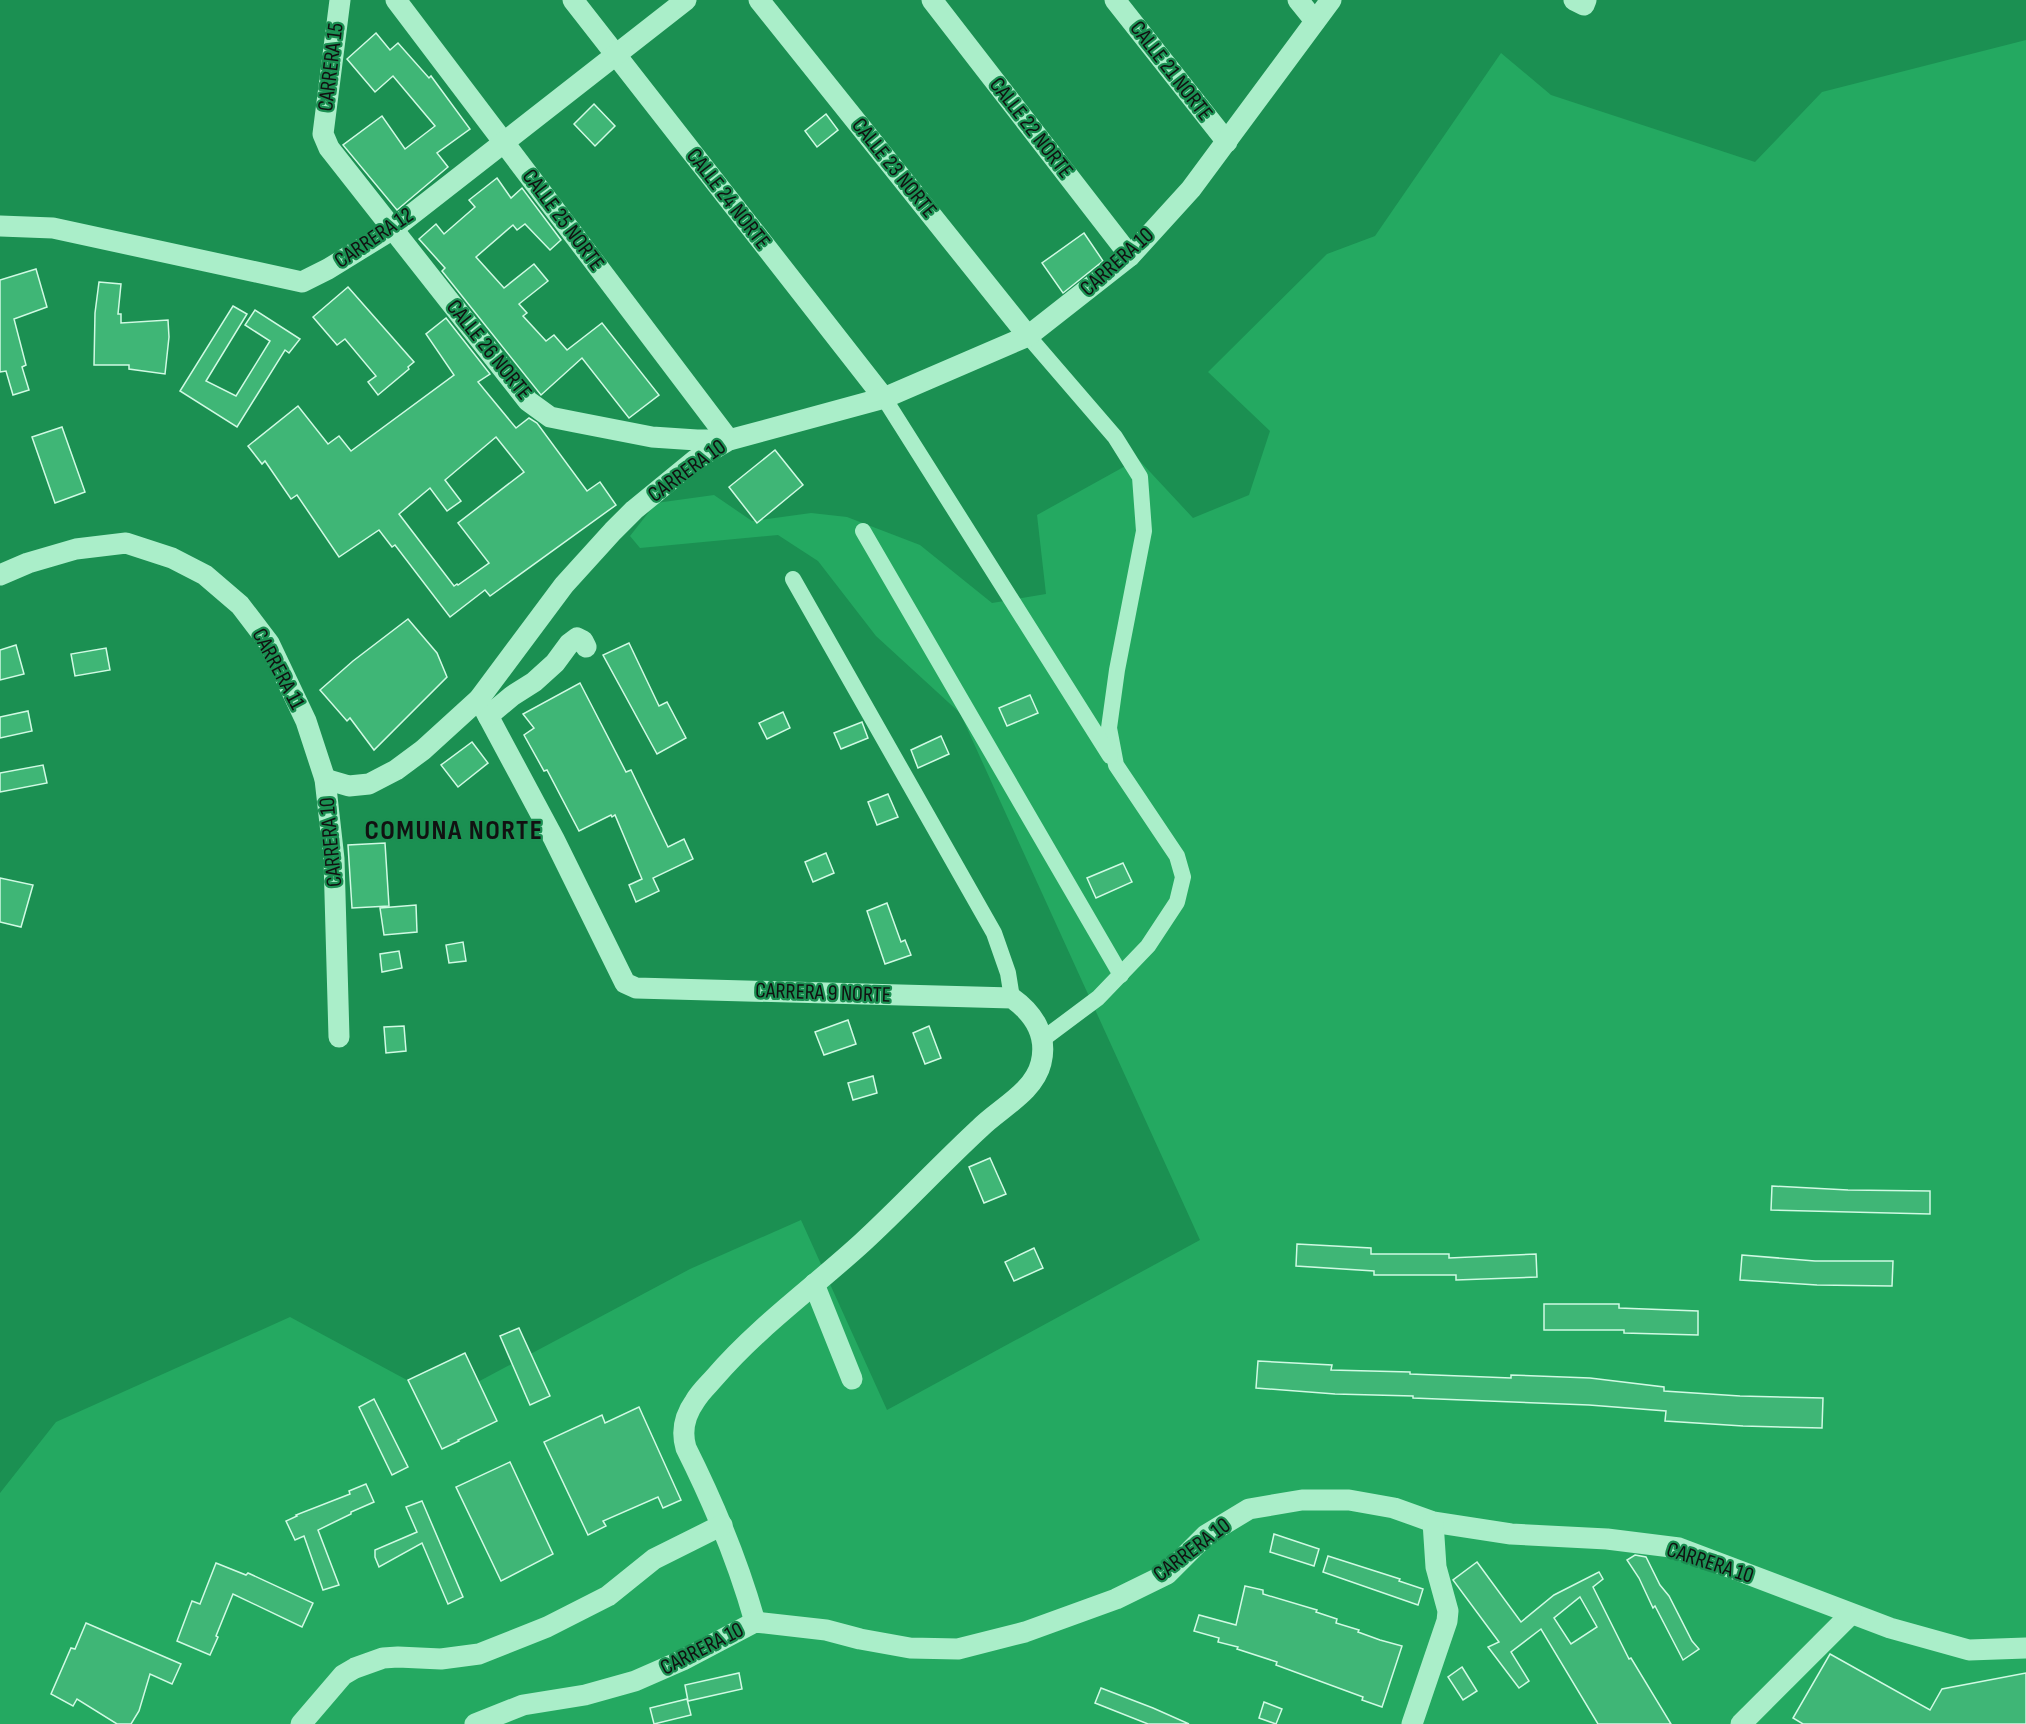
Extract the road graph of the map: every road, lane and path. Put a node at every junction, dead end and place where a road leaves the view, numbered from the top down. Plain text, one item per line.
1 (340, 0) edge
2 (396, 0) edge
3 (573, 0) edge
4 (686, 0) edge
5 (759, 0) edge
6 (932, 0) edge
7 (1115, 0) edge
8 (1298, 0) edge
9 (1331, 0) edge
10 (1314, 21) junction
11 (616, 55) junction
12 (323, 134) joint
13 (504, 142) junction
14 (1227, 142) junction
15 (0, 226) edge
16 (393, 229) junction
17 (1130, 256) junction
18 (1028, 336) junction
19 (884, 398) junction
20 (729, 440) junction
21 (863, 531) dead end
22 (0, 575) edge
23 (793, 579) dead end
24 (586, 646) dead end
25 (484, 707) junction
26 (1116, 765) junction
27 (325, 779) junction
28 (1121, 975) junction
29 (1012, 998) junction
30 (339, 1037) dead end
31 (1043, 1039) junction
32 (814, 1284) junction
33 (852, 1379) dead end
34 (1433, 1522) junction
35 (722, 1525) junction
36 (1851, 1614) junction
37 (756, 1622) junction
38 (2026, 1648) edge
39 (302, 1724) edge
40 (476, 1724) edge
41 (1413, 1724) edge
42 (1741, 1724) edge

1 - 12 street, CARRERA 15
2 - 13 street, CALLE 25 NORTE
3 - 11 street, CALLE 24 NORTE
4 - 11 street, CARRERA 12
5 - 18 street, CALLE 23 NORTE
6 - 17 street, CALLE 22 NORTE
7 - 14 street, CALLE 21 NORTE
8 - 10 street
9 - 10 street, CARRERA 10
10 - 14 street, CARRERA 10
11 - 13 street, CARRERA 12
11 - 19 street, CALLE 24 NORTE
12 - 16 street, CALLE 26 NORTE
13 - 16 street, CARRERA 12
13 - 20 street, CALLE 25 NORTE
14 - 17 street, CARRERA 10
15 - 16 street, CARRERA 12
16 - 20 street, CALLE 26 NORTE
17 - 18 street, CARRERA 10
18 - 19 street, CARRERA 10
18 - 26 street
19 - 20 street, CARRERA 10
19 - 26 street
20 - 25 street, CARRERA 10
21 - 28 street
22 - 27 street, CARRERA 11
23 - 29 street
24 - 25 street
25 - 27 street, CARRERA 10
25 - 29 street, CARRERA 9 NORTE
26 - 28 street
27 - 30 street, CARRERA 10
28 - 31 street
29 - 31 street
31 - 32 street
32 - 33 street
32 - 35 street
34 - 36 street, CARRERA 10
34 - 37 street, CARRERA 10
34 - 41 street
35 - 37 street
35 - 39 street
36 - 38 street, CARRERA 10
36 - 42 street
37 - 40 street, CARRERA 10

